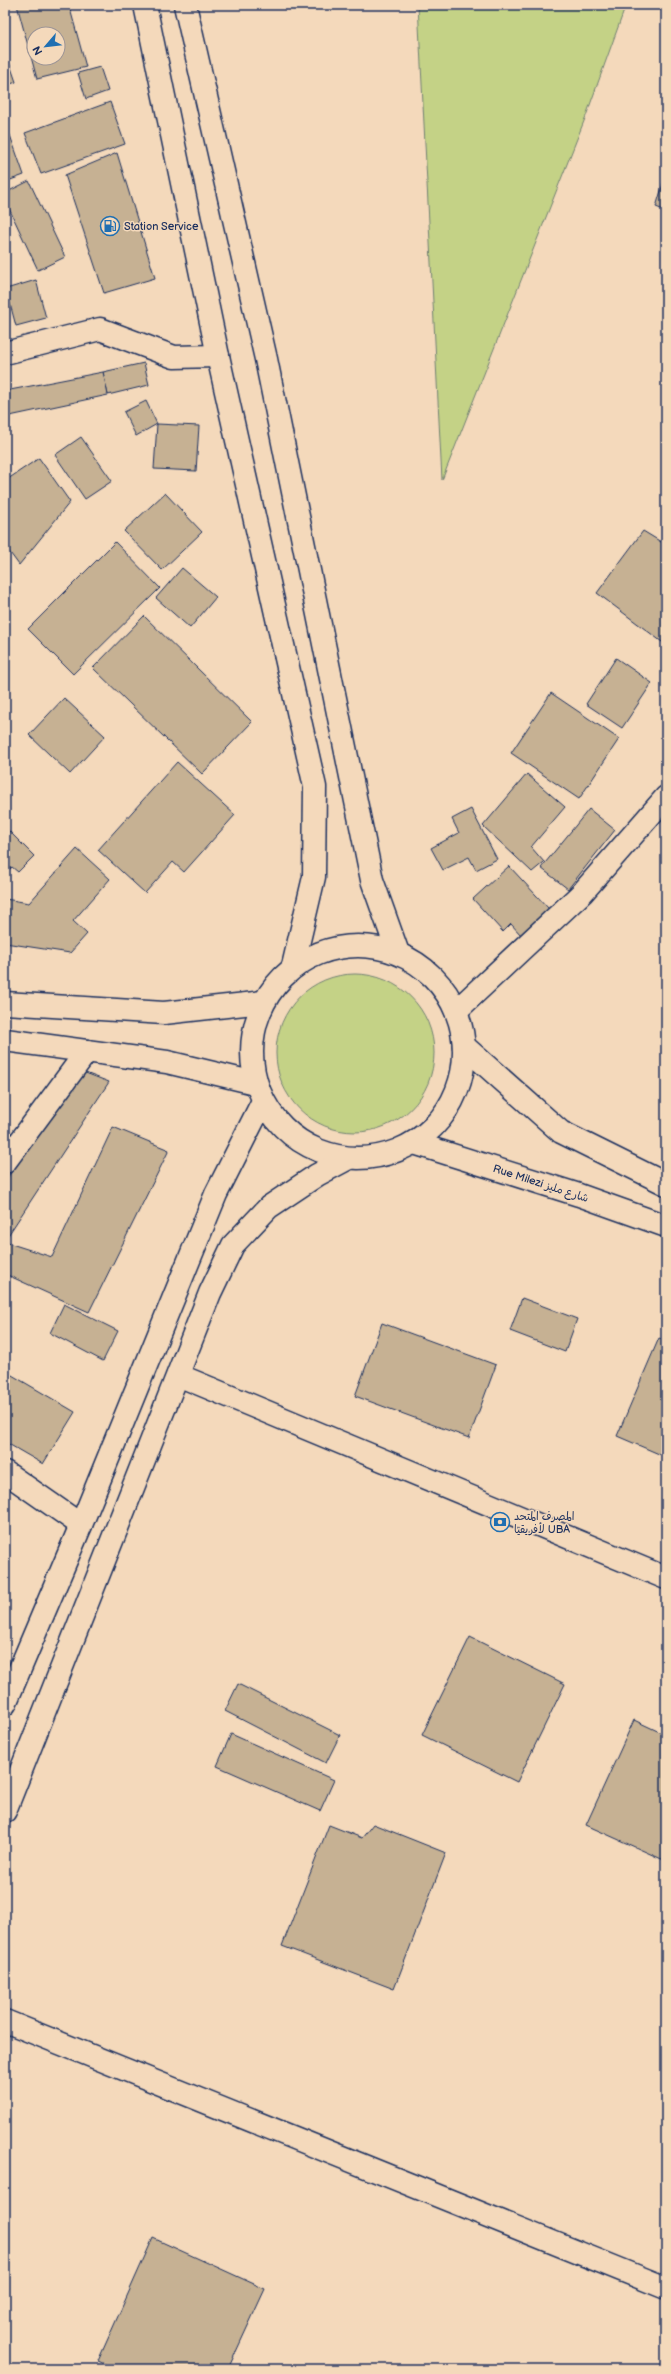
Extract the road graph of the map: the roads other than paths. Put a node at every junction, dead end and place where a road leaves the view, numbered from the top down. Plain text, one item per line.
1 (145, 5) edge
2 (185, 5) edge
3 (5, 353) edge
4 (218, 356) junction
5 (666, 797) edge
6 (398, 953) junction
7 (293, 966) junction
8 (263, 1002) junction
9 (5, 1003) edge
10 (456, 1011) junction
11 (5, 1040) edge
12 (464, 1046) junction
13 (86, 1051) junction
14 (259, 1092) junction
15 (414, 1143) junction
16 (347, 1159) junction
17 (5, 1162) edge
18 (666, 1184) edge
19 (666, 1226) edge
20 (178, 1375) junction
21 (5, 1472) edge
22 (82, 1525) junction
23 (666, 1578) edge
24 (5, 1704) edge
25 (5, 1811) edge
26 (5, 2020) edge
27 (666, 2288) edge

1 - 4 street
2 - 6 street
3 - 4 street
4 - 7 street
5 - 10 street
6 - 7 street
6 - 10 street
7 - 8 street
8 - 9 street
8 - 14 street
10 - 12 street
11 - 13 street
12 - 15 street
12 - 18 street
13 - 14 street
13 - 17 street
14 - 16 street
14 - 22 street
15 - 16 street
15 - 19 street, Rue Milezi شارع مليز
16 - 20 street
20 - 23 street
20 - 25 street
21 - 22 street
22 - 24 street
26 - 27 street

